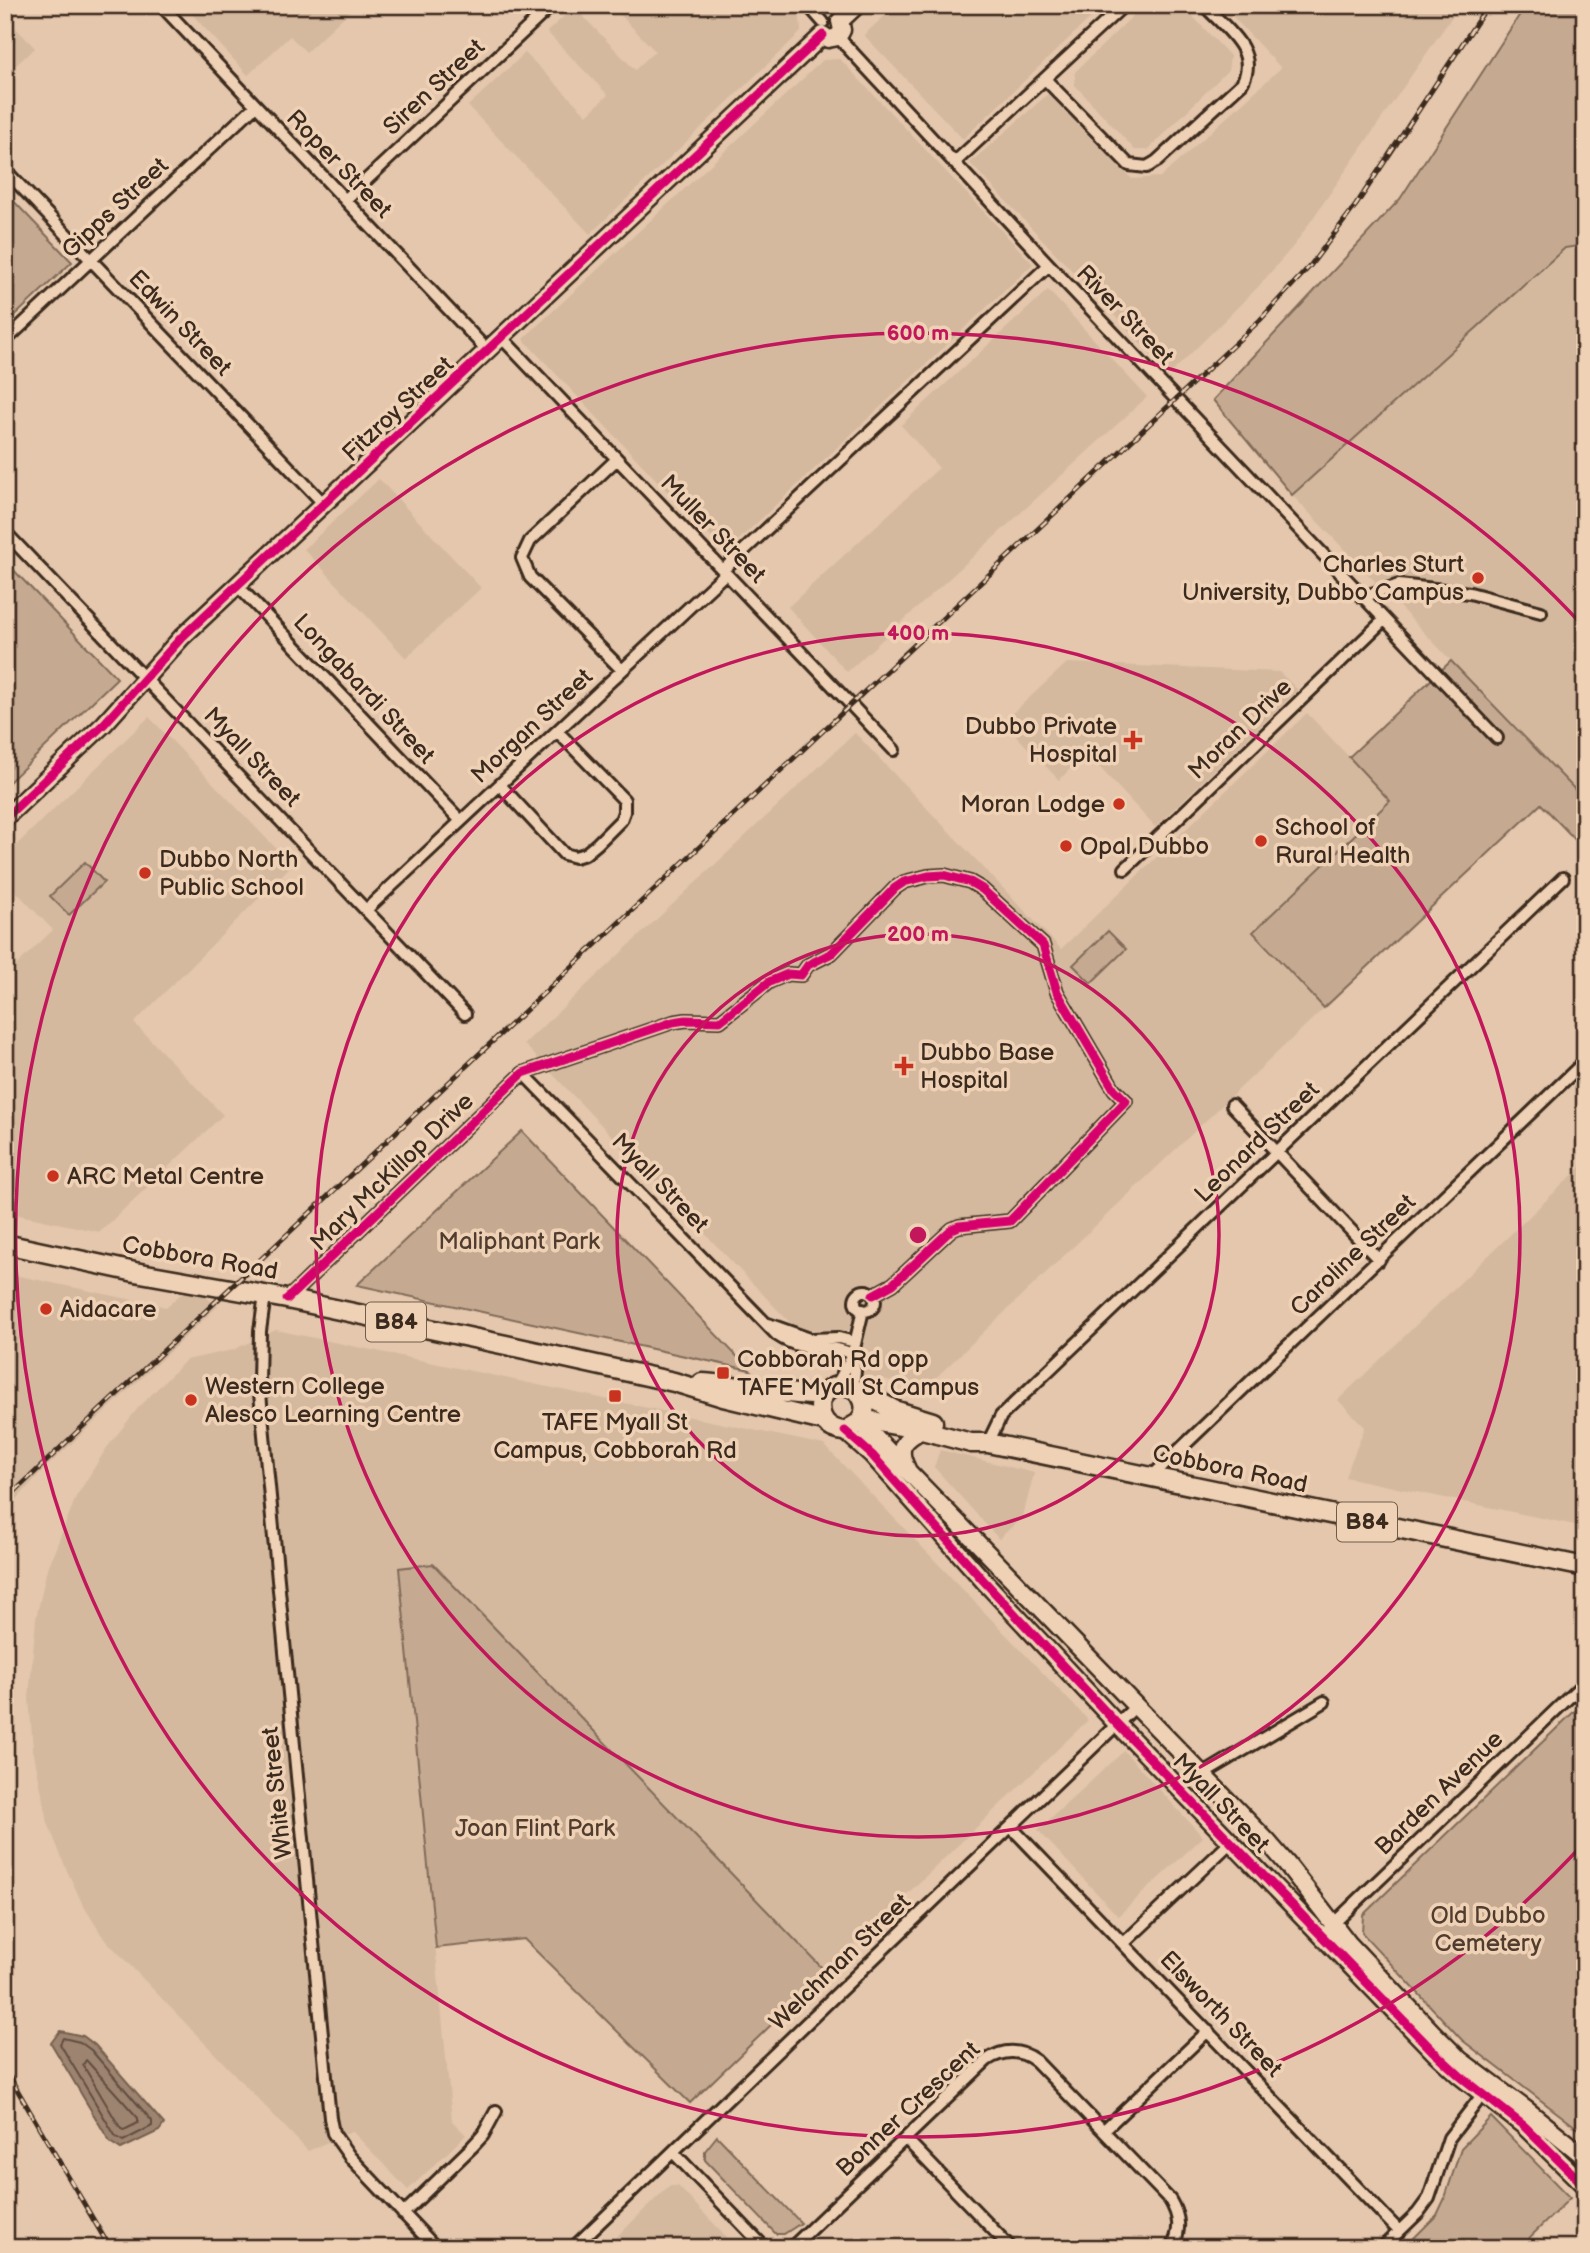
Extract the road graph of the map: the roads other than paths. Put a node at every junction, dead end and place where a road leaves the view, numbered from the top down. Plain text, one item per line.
1 (161, 5) edge
2 (551, 5) edge
3 (808, 5) edge
4 (857, 5) edge
5 (1124, 5) edge
6 (1204, 5) edge
7 (831, 29) junction
8 (1045, 79) junction
9 (255, 106) junction
10 (954, 163) junction
11 (5, 170) edge
12 (345, 200) junction
13 (91, 259) junction
14 (1049, 265) junction
15 (502, 338) junction
16 (5, 341) edge
17 (488, 351) junction
18 (617, 459) junction
19 (324, 505) junction
20 (5, 532) edge
21 (725, 571) junction
22 (237, 585) junction
23 (1362, 597) junction
24 (1541, 612) dead end
25 (1384, 620) junction
26 (622, 670) junction
27 (145, 678) junction
28 (557, 731) junction
29 (1497, 738) dead end
30 (894, 750) dead end
31 (500, 785) junction
32 (5, 818) edge
33 (461, 821) junction
34 (1125, 869) dead end
35 (1563, 878) dead end
36 (368, 909) junction
37 (465, 1014) dead end
38 (1585, 1061) edge
39 (523, 1073) junction
40 (1232, 1105) dead end
41 (1277, 1153) junction
42 (5, 1244) edge
43 (1379, 1260) junction
44 (265, 1295) junction
45 (287, 1299) junction
46 (766, 1323) junction
47 (855, 1342) junction
48 (852, 1356) junction
49 (674, 1382) junction
50 (842, 1390) junction
51 (824, 1421) junction
52 (856, 1424) junction
53 (922, 1430) junction
54 (988, 1443) junction
55 (909, 1474) junction
56 (1150, 1478) junction
57 (1585, 1567) edge
58 (1585, 1682) edge
59 (1324, 1702) dead end
60 (1136, 1706) junction
61 (1117, 1724) junction
62 (1202, 1775) junction
63 (1011, 1827) junction
64 (1231, 1842) junction
65 (1327, 1930) junction
66 (1124, 1943) junction
67 (1208, 2031) junction
68 (1483, 2094) junction
69 (496, 2111) dead end
70 (1104, 2130) junction
71 (906, 2138) junction
72 (673, 2152) junction
73 (1585, 2157) edge
74 (1585, 2186) edge
75 (404, 2214) junction
76 (1399, 2231) junction
77 (436, 2248) edge
78 (573, 2248) edge
79 (765, 2248) edge
80 (791, 2248) edge
81 (1012, 2248) edge
82 (1171, 2248) edge
83 (1382, 2248) edge

1 - 9 street, Roper Street
2 - 12 street, Siren Street
3 - 7 street, River Street
4 - 7 street, Fitzroy Street
5 - 8 street
6 - 8 street
7 - 10 street, River Street
7 - 15 street, Fitzroy Street
8 - 10 street
9 - 12 street, Roper Street
9 - 13 street, Gipps Street
10 - 14 street, River Street
11 - 13 street, Edwin Street
12 - 17 street, Roper Street
13 - 16 street, Gipps Street
13 - 19 street, Edwin Street
14 - 21 street, Morgan Street
14 - 23 street, River Street
15 - 17 street, Fitzroy Street
15 - 18 street, Muller Street
17 - 19 street, Fitzroy Street
18 - 21 street, Muller Street
18 - 26 street
19 - 22 street, Fitzroy Street
20 - 27 street, Myall Street
21 - 26 street, Morgan Street
21 - 30 street, Muller Street
22 - 27 street, Fitzroy Street
22 - 33 street, Longabardi Street
23 - 24 street
23 - 25 street, River Street
25 - 29 street, River Street
25 - 34 street, Moran Drive
26 - 28 street, Morgan Street
27 - 32 street, Fitzroy Street
27 - 36 street, Myall Street
28 - 31 street, Morgan Street
28 - 31 street
31 - 33 street, Morgan Street
33 - 36 street, Morgan Street
35 - 41 street, Leonard Street
36 - 37 street, Myall Street
38 - 43 street, Caroline Street
39 - 45 street, Mary McKillop Drive
39 - 46 street, Myall Street
39 - 47 street
40 - 41 street
41 - 43 street
41 - 54 street, Leonard Street
42 - 44 main road, Cobbora Road / B84
43 - 56 street, Caroline Street
44 - 45 main road, Cobbora Road / B84
44 - 75 street, White Street
45 - 49 main road, Cobbora Road / B84
46 - 47 street, Myall Street
46 - 48 street, Myall Street
47 - 48 street
48 - 50 street
48 - 50 street
49 - 50 main road, Cobbora Road / B84
49 - 51 main road, Cobbora Road / B84
50 - 51 main road
50 - 52 main road
50 - 54 main road, Cobbora Road / B84
51 - 52 main road, B84
52 - 53 main road, Cobbora Road / B84
52 - 55 street, Myall Street
52 - 61 street, Myall Street
53 - 54 main road, Cobbora Road / B84
53 - 55 street
54 - 56 main road, Cobbora Road / B84
55 - 60 street, Myall Street
56 - 57 main road, Cobbora Road / B84
58 - 65 street, Barden Avenue
59 - 62 street
60 - 61 street, Welchman Street
60 - 62 street, Myall Street
61 - 63 street, Welchman Street
61 - 64 street, Myall Street
62 - 65 street, Myall Street
63 - 66 street, Elsworth Street
63 - 72 street, Welchman Street
64 - 65 street, Myall Street
64 - 66 street
65 - 68 street, Myall Street
65 - 73 street, Myall Street
66 - 67 street, Elsworth Street
67 - 70 street
67 - 76 street, Elsworth Street
68 - 74 street, Myall Street
68 - 76 street
69 - 75 street
70 - 71 street, Bonner Crescent
70 - 82 street, Bonner Crescent
71 - 80 street, Bonner Crescent
71 - 81 street
72 - 78 street, Welchman Street
72 - 79 street
75 - 77 street, White Street
76 - 83 street

